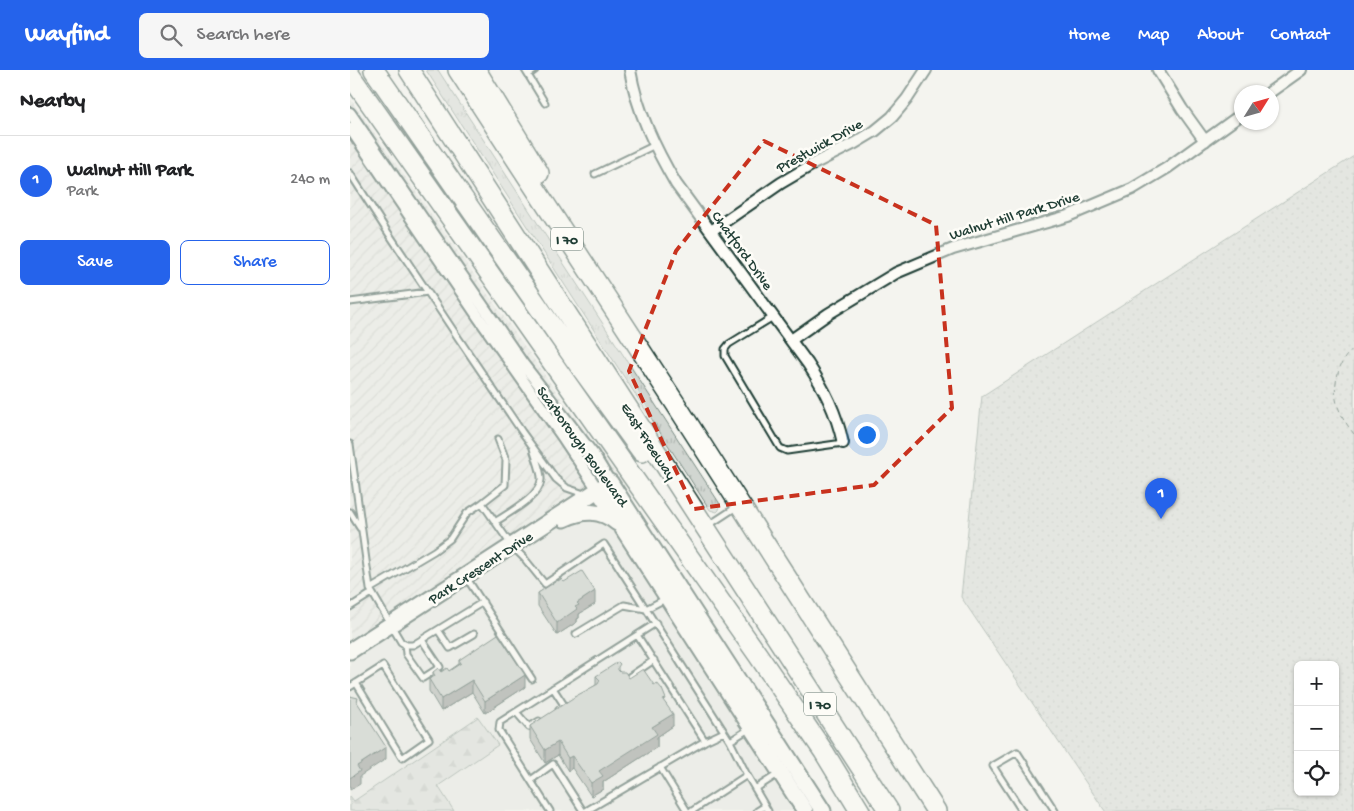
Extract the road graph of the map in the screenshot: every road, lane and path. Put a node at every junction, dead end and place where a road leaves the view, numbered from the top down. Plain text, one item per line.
1 (367, 70) edge
2 (374, 70) edge
3 (409, 70) edge
4 (458, 70) edge
5 (476, 70) edge
6 (535, 70) edge
7 (630, 70) edge
8 (926, 70) edge
9 (1158, 70) edge
10 (1301, 70) edge
11 (526, 72) edge
12 (350, 75) edge
13 (1279, 86) edge
14 (545, 103) dead end
15 (350, 112) edge
16 (1234, 120) edge
17 (350, 128) edge
18 (1205, 141) junction
19 (655, 145) junction
20 (350, 172) edge
21 (595, 174) dead end
22 (711, 232) junction
23 (428, 292) junction
24 (350, 302) edge
25 (774, 317) junction
26 (791, 340) junction
27 (1354, 350) edge
28 (677, 406) junction
29 (1354, 434) edge
30 (498, 438) dead end
31 (842, 443) joint
32 (350, 444) edge
33 (532, 445) junction
34 (599, 489) junction
35 (646, 497) junction
36 (482, 503) junction
37 (740, 505) junction
38 (350, 512) edge
39 (495, 522) junction
40 (620, 525) junction
41 (706, 528) junction
42 (362, 530) junction
43 (531, 534) junction
44 (512, 546) junction
45 (466, 576) junction
46 (680, 590) junction
47 (371, 591) junction
48 (667, 598) junction
49 (483, 602) junction
50 (350, 607) edge
51 (646, 610) junction
52 (656, 623) junction
53 (390, 625) junction
54 (438, 630) junction
55 (474, 634) dead end
56 (576, 634) dead end
57 (637, 635) junction
58 (422, 640) junction
59 (404, 644) junction
60 (350, 651) edge
61 (654, 660) junction
62 (532, 679) dead end
63 (622, 681) edge
64 (356, 683) junction
65 (350, 687) edge
66 (553, 688) junction
67 (557, 710) edge
68 (516, 712) junction
69 (543, 718) edge
70 (764, 720) junction
71 (751, 728) junction
72 (724, 732) junction
73 (705, 741) junction
74 (730, 741) junction
75 (660, 767) junction
76 (780, 772) junction
77 (748, 776) junction
78 (530, 780) junction
79 (756, 789) junction
80 (767, 808) edge
81 (550, 811) edge
82 (584, 811) edge
83 (687, 811) edge
84 (692, 811) edge
85 (757, 811) edge
86 (805, 811) edge
87 (823, 811) edge
88 (860, 811) edge
89 (890, 811) edge
90 (936, 811) edge
91 (1022, 811) edge
92 (1055, 811) edge

1 - 35 highway
2 - 41 highway
3 - 41 highway, East Freeway / I 70
4 - 28 highway, I 70
5 - 28 highway
6 - 11 lane
7 - 19 street, Chatford Drive
8 - 22 street, Prestwick Drive
9 - 18 street
10 - 13 street
11 - 14 lane
12 - 35 highway
15 - 34 street, Scarborough Boulevard
16 - 18 street, Walnut Hill Park Drive
17 - 34 street, Scarborough Boulevard
18 - 26 street, Walnut Hill Park Drive
19 - 21 lane
19 - 22 street, Chatford Drive
20 - 23 lane
22 - 25 street, Chatford Drive
23 - 24 lane
23 - 33 lane
25 - 26 street, Chatford Drive
25 - 31 lane
26 - 31 street, Chatford Drive
27 - 29 path
28 - 37 highway, I 70
30 - 36 lane
32 - 42 lane
33 - 34 lane
33 - 39 lane
34 - 40 street, Scarborough Boulevard
34 - 43 street, Park Crescent Drive
34 - 46 street, Scarborough Boulevard
35 - 88 highway
36 - 39 lane
36 - 47 lane
37 - 41 lane
37 - 90 highway, I 70
38 - 42 lane
39 - 44 lane
40 - 43 street
40 - 48 street, Scarborough Boulevard
41 - 89 highway, East Freeway / I 70
42 - 47 lane
43 - 44 street, Park Crescent Drive
44 - 45 street, Park Crescent Drive
44 - 51 lane
45 - 49 lane
45 - 53 street, Park Crescent Drive
46 - 48 lane
46 - 70 street, Scarborough Boulevard
47 - 50 lane
47 - 53 lane
48 - 51 lane
48 - 71 street, Scarborough Boulevard
49 - 54 lane
49 - 62 lane
51 - 52 lane
51 - 56 lane
52 - 57 lane
52 - 72 lane
53 - 59 lane
53 - 60 street, Park Crescent Drive
54 - 55 lane
54 - 58 lane
57 - 61 lane
57 - 66 lane
58 - 59 lane
58 - 59 lane
61 - 63 lane
61 - 73 lane
64 - 64 lane
64 - 65 lane
66 - 67 lane
66 - 68 lane
68 - 69 lane
68 - 78 lane
70 - 71 lane
70 - 87 street, Scarborough Boulevard
71 - 74 lane
71 - 76 street, Scarborough Boulevard
72 - 73 lane
72 - 74 lane
73 - 75 lane
74 - 77 lane
75 - 82 lane
75 - 83 lane
76 - 79 lane
76 - 86 street, Scarborough Boulevard
77 - 79 lane
77 - 84 lane
78 - 81 lane
78 - 82 lane
79 - 80 lane
80 - 85 lane
91 - 92 lane

